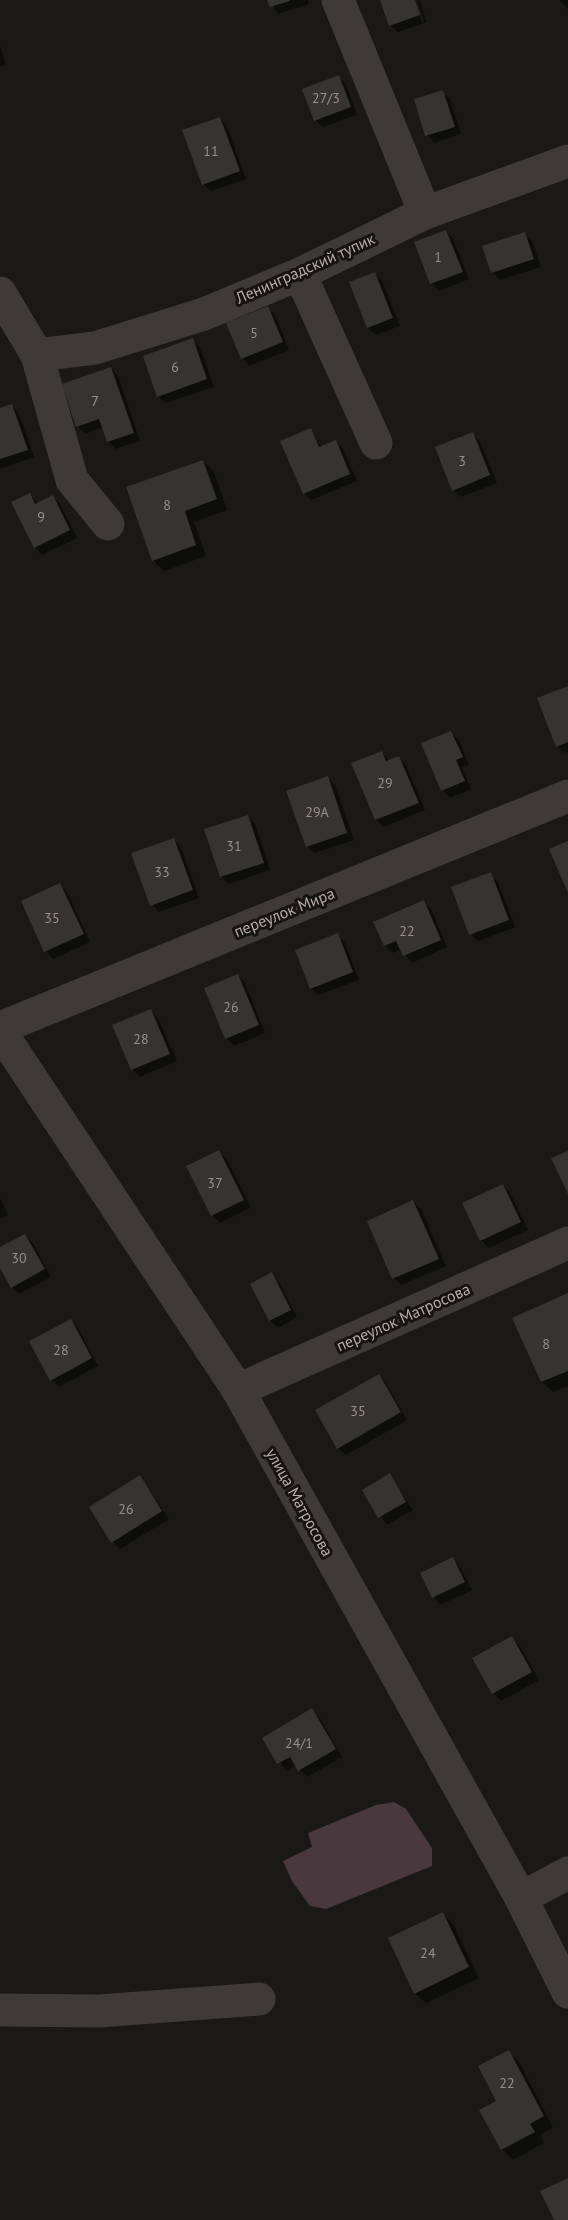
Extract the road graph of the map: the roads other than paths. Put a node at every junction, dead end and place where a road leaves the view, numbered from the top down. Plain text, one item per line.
1 (338, 0) edge
2 (568, 161) edge
3 (425, 213) junction
4 (300, 274) junction
5 (0, 293) edge
6 (37, 355) junction
7 (376, 443) dead end
8 (108, 524) dead end
9 (568, 796) edge
10 (0, 1030) edge
11 (568, 1243) edge
12 (238, 1390) junction
13 (568, 1873) edge
14 (521, 1898) junction
15 (568, 1992) edge
16 (259, 1999) dead end
17 (0, 2010) edge

1 - 3 street
2 - 3 street, Ленинградский тупик
3 - 4 street, Ленинградский тупик
4 - 6 street, Ленинградский тупик
4 - 7 street
5 - 6 street
6 - 8 street
9 - 10 street, переулок Мира
10 - 12 street, улица Матросова
11 - 12 street, переулок Матросова
12 - 14 street, улица Матросова
13 - 14 street
14 - 15 street, улица Матросова
16 - 17 street

